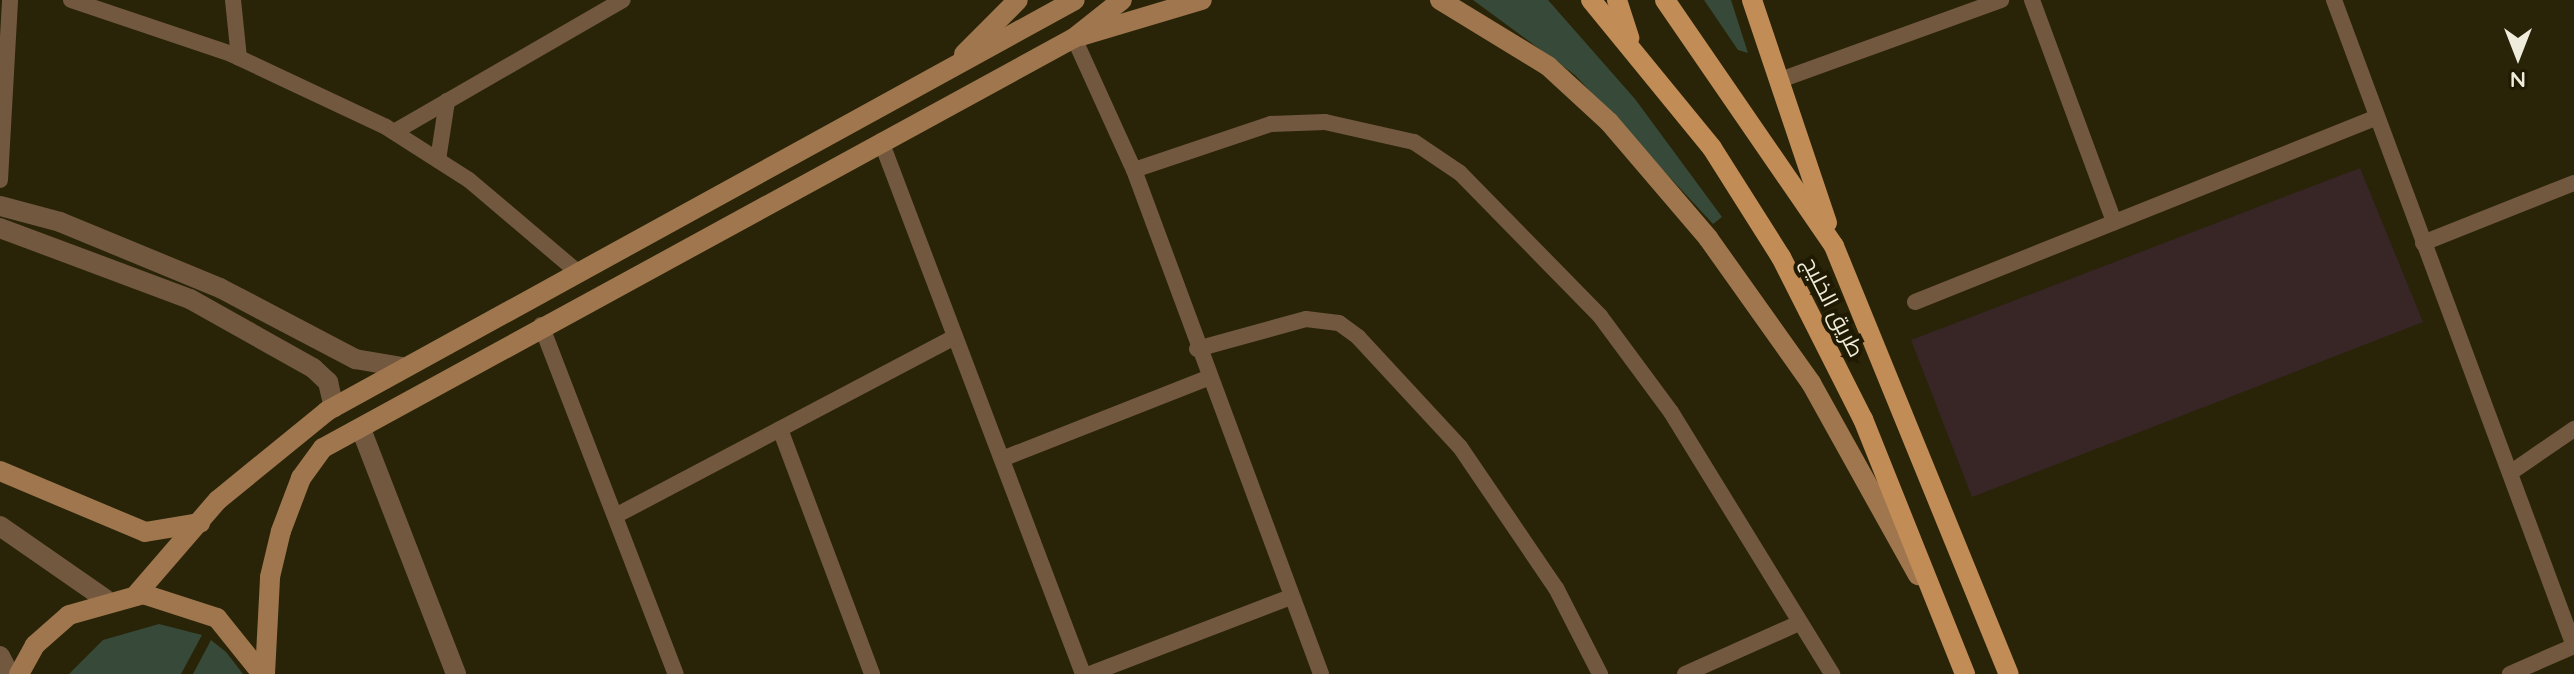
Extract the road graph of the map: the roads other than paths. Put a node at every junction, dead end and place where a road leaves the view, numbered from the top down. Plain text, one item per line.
1 (10, 0) edge
2 (71, 0) edge
3 (233, 0) edge
4 (623, 0) edge
5 (1018, 0) edge
6 (1075, 0) edge
7 (1122, 0) edge
8 (1202, 0) edge
9 (1440, 0) edge
10 (1591, 0) edge
11 (1617, 0) edge
12 (1752, 0) edge
13 (2001, 0) edge
14 (2032, 0) edge
15 (2334, 0) edge
16 (1668, 5) edge
17 (1074, 38) junction
18 (1632, 45) junction
19 (239, 58) junction
20 (943, 73) junction
21 (1783, 79) junction
22 (447, 101) junction
23 (2376, 118) junction
24 (394, 132) junction
25 (881, 141) junction
26 (438, 160) junction
27 (1134, 170) junction
28 (0, 180) edge
29 (2574, 183) edge
30 (0, 206) edge
31 (2114, 222) junction
32 (0, 228) edge
33 (2423, 243) junction
34 (1834, 246) junction
35 (575, 270) junction
36 (1915, 302) dead end
37 (541, 325) junction
38 (955, 337) junction
39 (1197, 349) junction
40 (402, 367) junction
41 (1208, 378) junction
42 (334, 407) junction
43 (361, 429) junction
44 (780, 429) junction
45 (2574, 429) edge
46 (1002, 459) junction
47 (0, 471) edge
48 (2510, 473) junction
49 (617, 515) junction
50 (200, 523) junction
51 (0, 526) edge
52 (135, 596) junction
53 (1291, 597) junction
54 (105, 599) junction
55 (1940, 616) junction
56 (1799, 623) junction
57 (0, 656) edge
58 (9, 674) edge
59 (19, 674) edge
60 (264, 674) edge
61 (456, 674) edge
62 (676, 674) edge
63 (872, 674) edge
64 (1083, 674) edge
65 (1090, 674) edge
66 (1321, 674) edge
67 (1600, 674) edge
68 (1685, 674) edge
69 (1832, 674) edge
70 (1965, 674) edge
71 (2009, 674) edge
72 (2510, 674) edge

1 - 28 street
2 - 19 street
3 - 19 street
4 - 22 street
5 - 20 main road
6 - 20 main road
7 - 17 main road
8 - 17 main road
9 - 55 main road
10 - 18 main road, طريق الخليج
11 - 18 main road
12 - 21 main road
13 - 21 street
14 - 31 street
15 - 23 street
16 - 34 main road, طريق الخليج
17 - 25 main road
17 - 27 street
18 - 55 main road, طريق الخليج
19 - 24 street
20 - 35 main road
21 - 34 main road
22 - 24 street
22 - 26 street
23 - 31 street
23 - 33 street
24 - 26 street
25 - 37 main road
25 - 38 street
26 - 35 street
27 - 39 street
27 - 56 street
29 - 33 street
30 - 40 street
31 - 36 street
32 - 42 street
33 - 48 street
34 - 71 main road, طريق الخليج
35 - 40 main road
37 - 43 main road
37 - 49 street
38 - 44 street
38 - 46 street
39 - 41 street
39 - 67 street
40 - 42 main road
41 - 46 street
41 - 53 street
42 - 50 main road
43 - 60 main road
43 - 61 street
44 - 49 street
44 - 63 street
45 - 48 street
46 - 64 street
47 - 50 main road
48 - 72 street
49 - 62 street
50 - 52 main road
51 - 54 street
52 - 54 main road
52 - 60 main road
53 - 65 street
53 - 66 street
54 - 59 main road
55 - 70 main road, طريق الخليج
56 - 68 street
56 - 69 street
57 - 58 street

